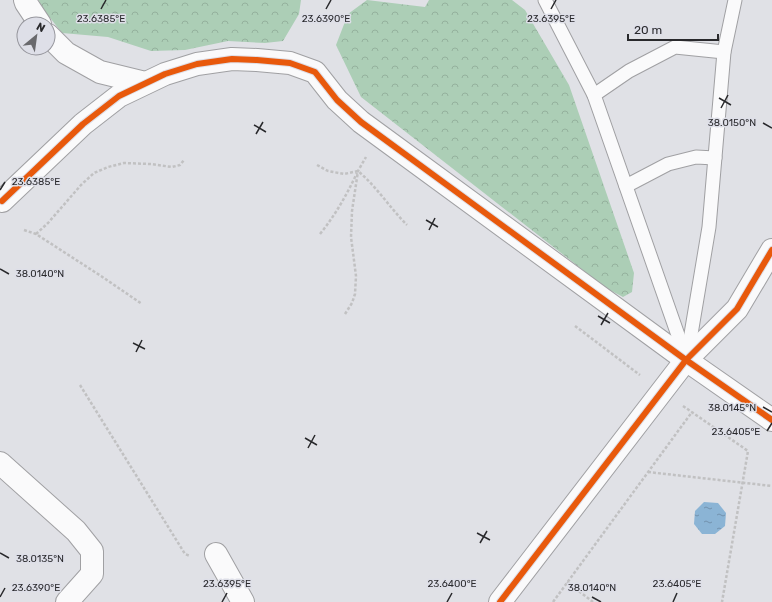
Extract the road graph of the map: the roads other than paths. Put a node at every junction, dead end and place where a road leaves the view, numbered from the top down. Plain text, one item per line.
1 (25, 0) edge
2 (545, 0) edge
3 (736, 0) edge
4 (35, 16) edge
5 (56, 43) edge
6 (724, 52) junction
7 (145, 83) junction
8 (594, 95) junction
9 (715, 158) junction
10 (626, 186) junction
11 (1, 201) edge
12 (772, 250) edge
13 (686, 360) junction
14 (772, 420) edge
15 (0, 463) edge
16 (216, 554) road end
17 (67, 602) edge
18 (243, 602) edge
19 (500, 602) edge

1 - 4 street
2 - 8 lane
3 - 6 lane
5 - 7 street
6 - 8 lane
6 - 9 lane
7 - 11 street
7 - 13 street
8 - 10 lane
9 - 10 lane
9 - 13 lane
10 - 13 lane
12 - 13 street
13 - 14 street
13 - 19 street
15 - 17 street
16 - 18 street

